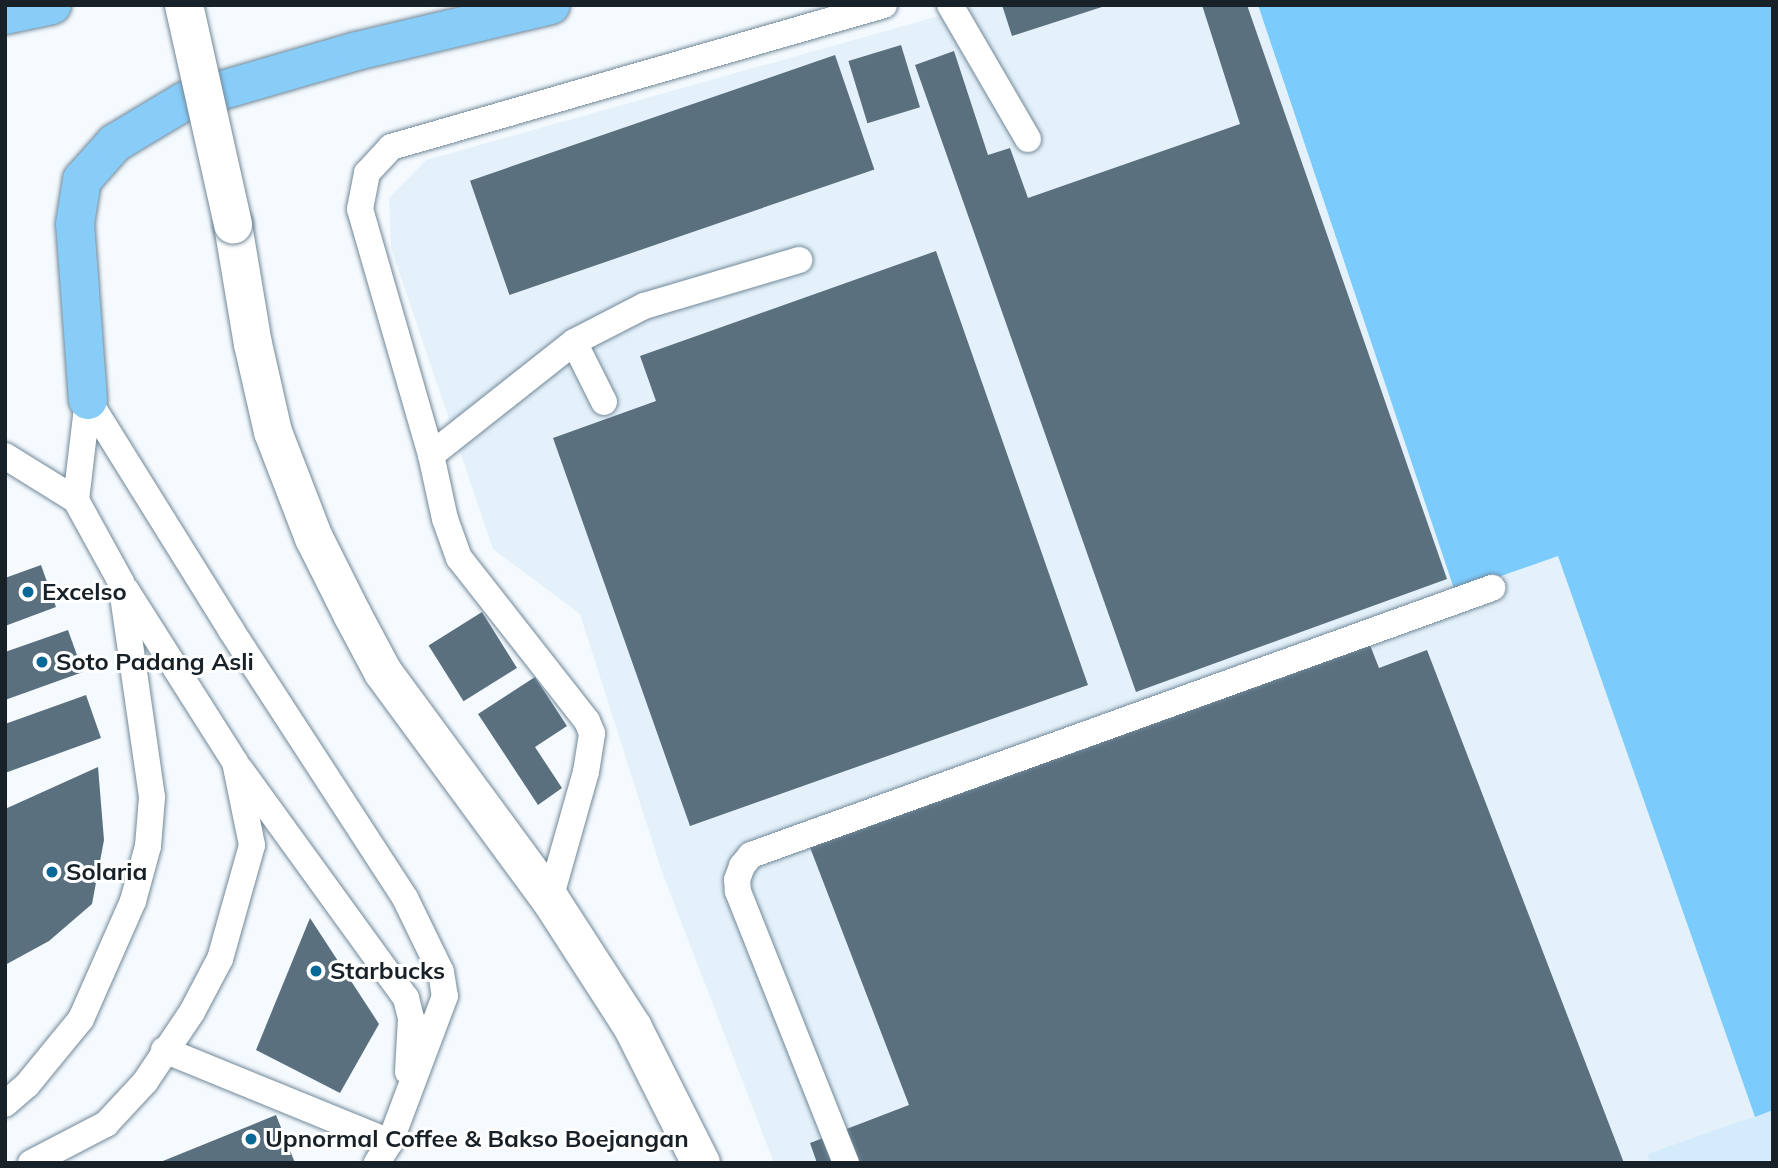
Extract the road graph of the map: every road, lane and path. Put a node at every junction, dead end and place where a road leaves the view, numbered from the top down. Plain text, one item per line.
1 (52, 5) edge
2 (184, 5) edge
3 (551, 5) edge
4 (884, 5) edge
5 (950, 5) edge
6 (5, 15) edge
7 (1028, 139) dead end
8 (799, 260) dead end
9 (574, 342) junction
10 (89, 400) junction
11 (604, 402) dead end
12 (431, 455) junction
13 (5, 456) edge
14 (76, 500) junction
15 (121, 582) junction
16 (1492, 588) dead end
17 (235, 762) junction
18 (550, 899) junction
19 (164, 1050) junction
20 (405, 1103) junction
21 (5, 1104) edge
22 (384, 1152) edge
23 (31, 1163) edge
24 (701, 1163) edge
25 (846, 1163) edge

1 - 6 highway
2 - 18 street, bridge
3 - 10 highway
4 - 12 lane
5 - 7 lane
8 - 9 lane
9 - 11 lane
9 - 12 lane
10 - 14 lane
10 - 20 lane
12 - 18 lane
13 - 14 lane
14 - 15 lane
15 - 17 lane
15 - 21 lane
16 - 25 lane
17 - 19 lane
17 - 20 lane
18 - 24 street
19 - 22 lane
19 - 23 lane
20 - 22 lane

